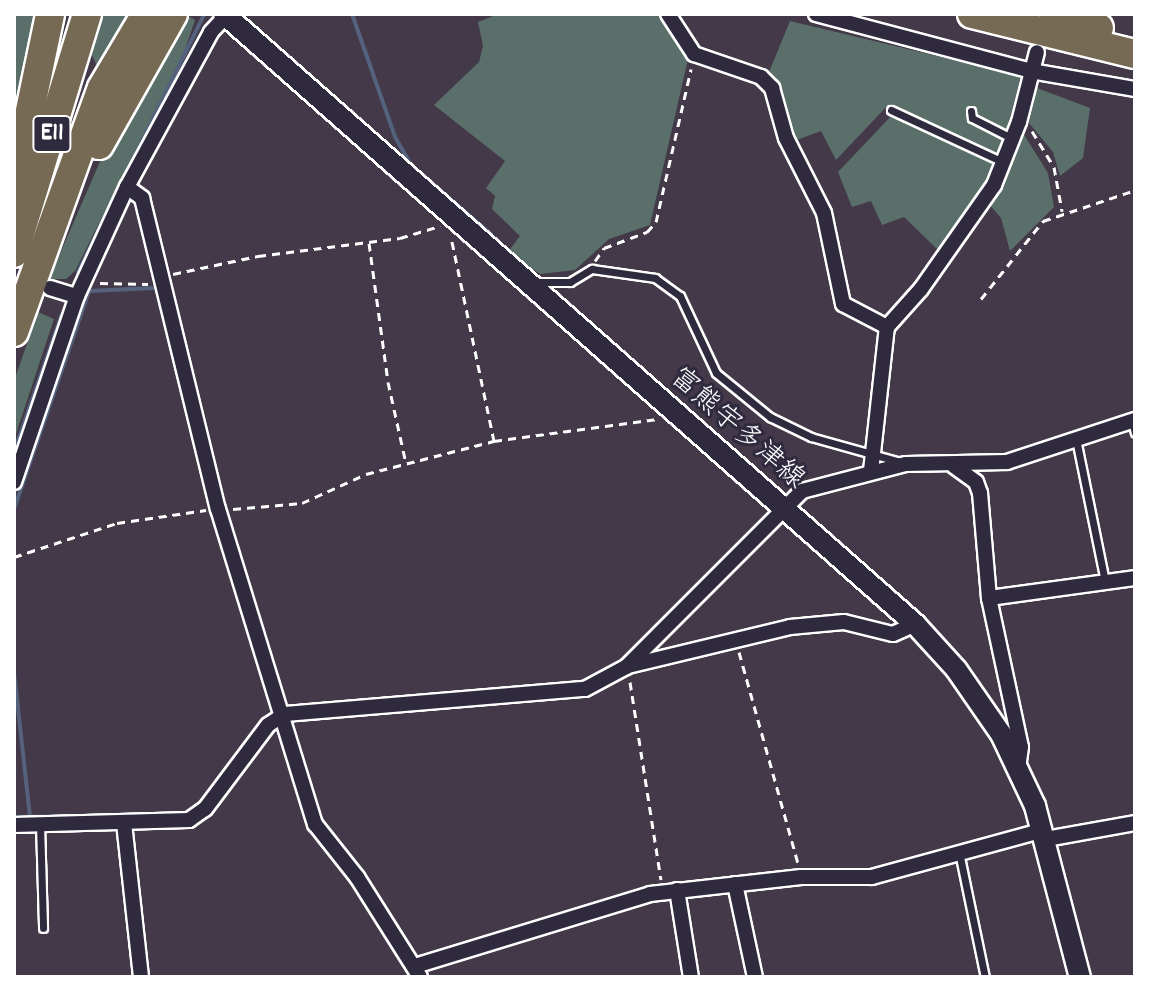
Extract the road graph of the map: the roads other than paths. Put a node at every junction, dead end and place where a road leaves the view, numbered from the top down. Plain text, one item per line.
1 (50, 14) edge
2 (87, 14) edge
3 (146, 14) edge
4 (173, 14) edge
5 (668, 14) edge
6 (816, 14) edge
7 (972, 14) edge
8 (1054, 14) edge
9 (226, 15) edge
10 (1135, 37) edge
11 (1037, 52) dead end
12 (1135, 54) edge
13 (1031, 71) junction
14 (1135, 89) edge
15 (891, 110) dead end
16 (971, 111) dead end
17 (1013, 139) junction
18 (1005, 163) junction
19 (14, 187) edge
20 (127, 187) junction
21 (14, 253) edge
22 (526, 282) junction
23 (42, 283) junction
24 (77, 296) junction
25 (887, 327) junction
26 (14, 332) edge
27 (1134, 425) edge
28 (1076, 439) junction
29 (870, 451) junction
30 (906, 464) junction
31 (954, 466) junction
32 (871, 471) junction
33 (14, 482) edge
34 (784, 509) junction
35 (1135, 578) edge
36 (1105, 584) junction
37 (989, 598) junction
38 (915, 624) junction
39 (626, 667) junction
40 (285, 714) junction
41 (1018, 769) junction
42 (124, 823) junction
43 (1135, 823) edge
44 (40, 824) junction
45 (14, 825) edge
46 (1045, 835) junction
47 (959, 852) junction
48 (735, 884) junction
49 (670, 891) junction
50 (43, 928) dead end
51 (418, 972) edge
52 (141, 977) edge
53 (691, 977) edge
54 (755, 977) edge
55 (985, 977) edge
56 (1080, 977) edge

1 - 19 highway
2 - 21 highway, E11
3 - 23 highway
4 - 23 highway
5 - 25 street
6 - 13 street
7 - 12 highway
8 - 10 highway
9 - 20 street
9 - 22 main road, 富熊宇多津線
11 - 13 street
13 - 14 street
13 - 17 street
15 - 18 lane
16 - 17 lane
17 - 18 street
18 - 25 street
20 - 24 street
20 - 40 street
22 - 29 lane
22 - 34 main road, 富熊宇多津線
23 - 24 street
23 - 26 highway
24 - 33 street
25 - 29 street
27 - 28 street
28 - 31 street
28 - 36 lane
29 - 30 lane
29 - 32 street
30 - 31 street
30 - 32 street
31 - 37 street
32 - 34 street
34 - 38 main road, 富熊宇多津線
34 - 39 street
35 - 36 street
36 - 37 street
37 - 41 street
38 - 39 street
38 - 41 main road, 富熊宇多津線
39 - 40 street
40 - 42 street
40 - 51 street
41 - 46 main road, 富熊宇多津線
42 - 44 street
42 - 52 street
43 - 46 street
44 - 45 street
44 - 50 lane
46 - 47 street
46 - 56 main road, 富熊宇多津線
47 - 48 street
47 - 55 lane
48 - 49 street
48 - 54 street
49 - 51 street
49 - 53 street

